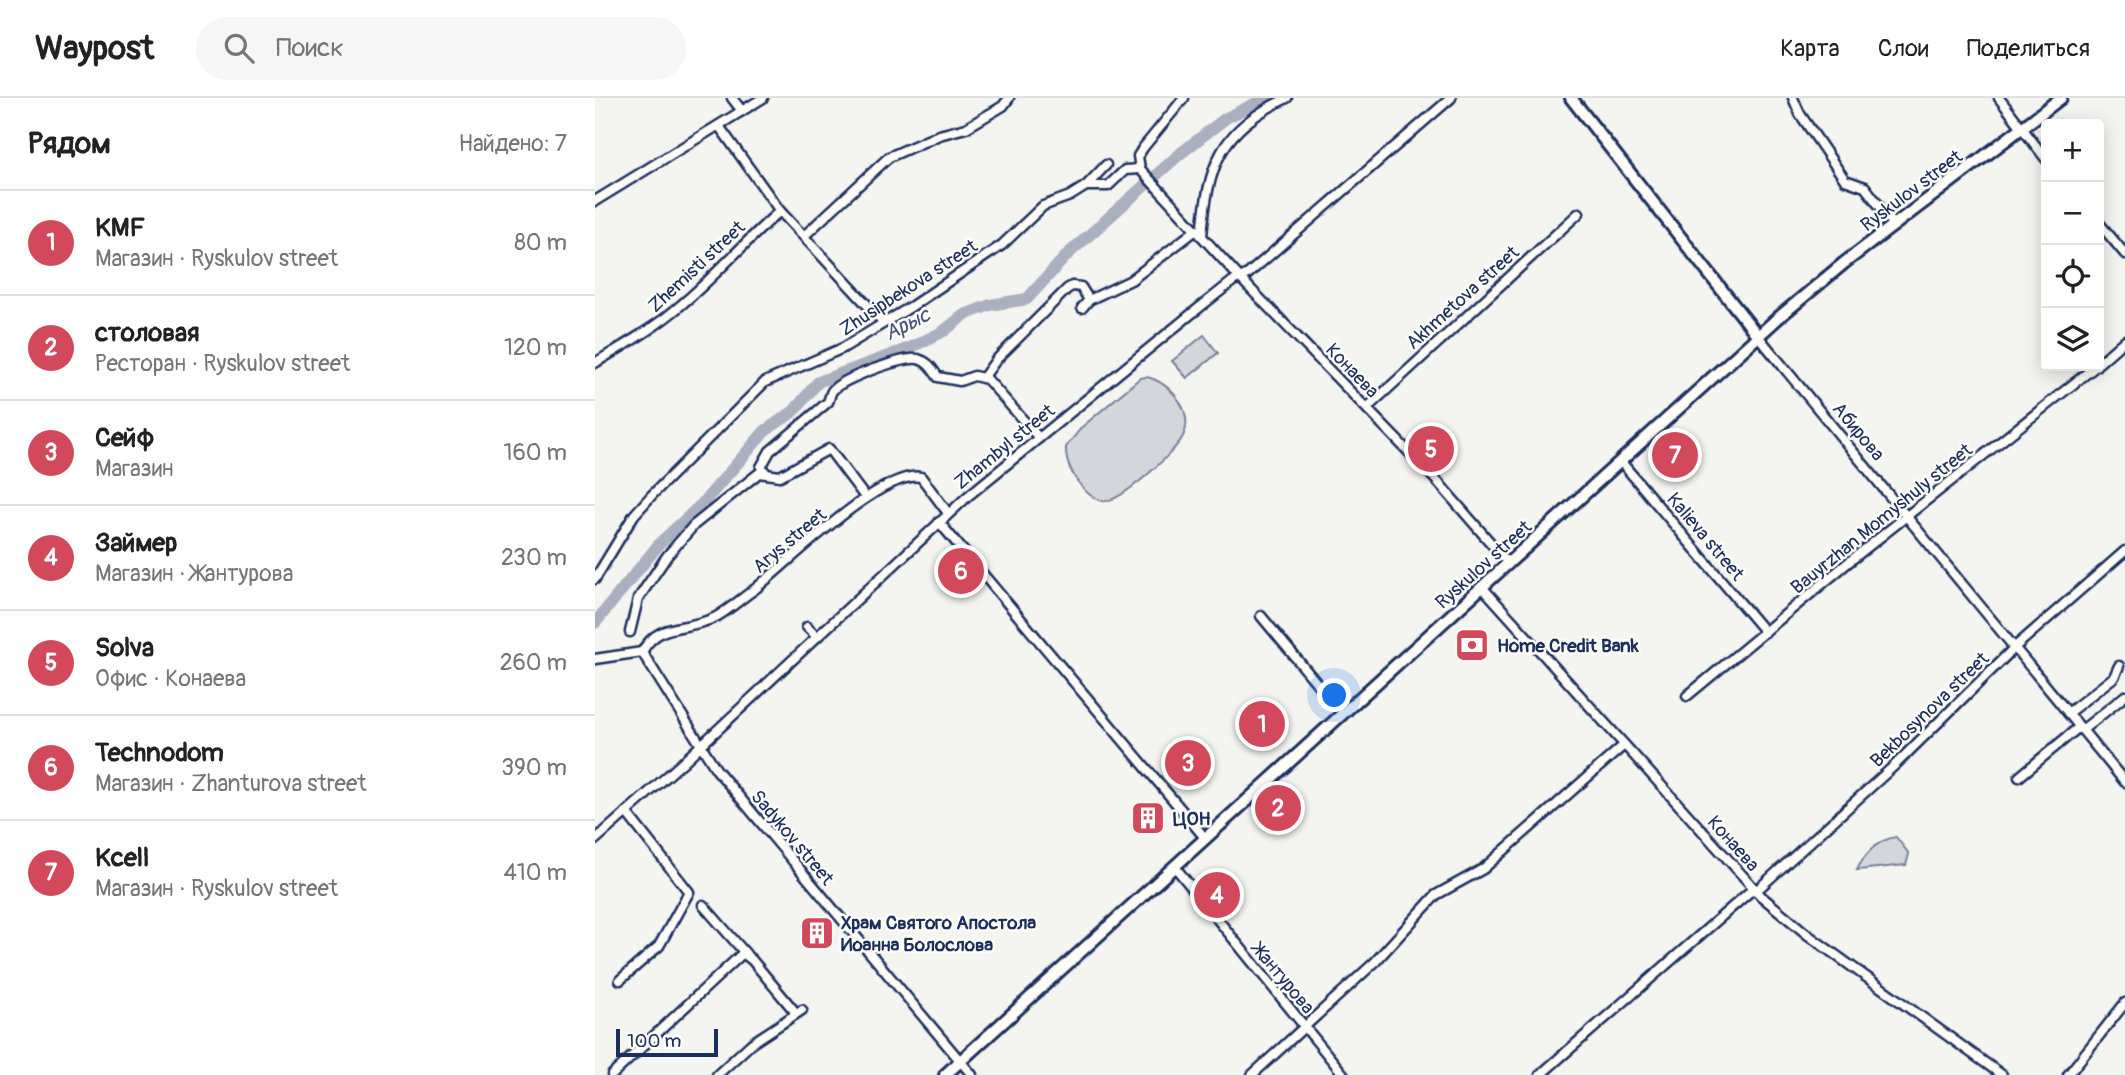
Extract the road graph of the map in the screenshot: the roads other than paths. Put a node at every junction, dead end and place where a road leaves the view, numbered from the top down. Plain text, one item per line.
1 (732, 98) edge
2 (762, 98) edge
3 (1009, 98) edge
4 (1184, 98) edge
5 (1287, 98) edge
6 (1451, 98) edge
7 (1571, 98) edge
8 (1793, 98) edge
9 (1999, 98) edge
10 (2061, 98) edge
11 (742, 111) junction
12 (719, 126) junction
13 (2021, 128) junction
14 (2041, 153) edge
15 (1106, 165) dead end
16 (1140, 169) junction
17 (1086, 186) junction
18 (595, 201) edge
19 (780, 211) junction
20 (1579, 213) dead end
21 (1894, 225) junction
22 (2104, 229) edge
23 (1199, 233) junction
24 (804, 236) junction
25 (2125, 254) edge
26 (1240, 278) junction
27 (1089, 300) junction
28 (1081, 308) dead end
29 (884, 323) junction
30 (1758, 336) junction
31 (2125, 340) edge
32 (2104, 359) edge
33 (595, 363) edge
34 (2089, 371) edge
35 (983, 378) junction
36 (1367, 407) junction
37 (1039, 438) junction
38 (1622, 463) junction
39 (762, 471) junction
40 (865, 497) junction
41 (948, 513) junction
42 (1907, 515) junction
43 (939, 522) junction
44 (2125, 551) edge
45 (1509, 564) junction
46 (595, 579) edge
47 (1483, 588) junction
48 (1261, 615) dead end
49 (807, 627) dead end
50 (630, 632) dead end
51 (1765, 632) junction
52 (816, 636) junction
53 (2015, 647) junction
54 (642, 652) junction
55 (595, 659) edge
56 (2119, 666) edge
57 (1687, 696) dead end
58 (2125, 696) edge
59 (1330, 699) dead end
60 (2068, 713) junction
61 (2080, 728) junction
62 (701, 745) junction
63 (1624, 745) junction
64 (2019, 777) dead end
65 (2125, 782) edge
66 (626, 812) junction
67 (1206, 839) junction
68 (595, 840) edge
69 (1175, 867) junction
70 (1755, 889) junction
71 (703, 905) dead end
72 (746, 954) junction
73 (620, 980) dead end
74 (2125, 1003) edge
75 (1304, 1027) junction
76 (960, 1061) junction
77 (612, 1075) edge
78 (717, 1075) edge
79 (945, 1075) edge
80 (972, 1075) edge
81 (1252, 1075) edge
82 (1344, 1075) edge
83 (1540, 1075) edge
84 (2002, 1075) edge
85 (2069, 1075) edge

1 - 11 street
2 - 11 street
3 - 24 street
4 - 16 street
5 - 23 street
6 - 26 street, Zhambyl street
7 - 30 main road, Абирова
8 - 21 street
9 - 13 street
10 - 13 main road, Ryskulov street
11 - 12 street
12 - 18 street
12 - 19 street
13 - 14 street
13 - 21 main road, Ryskulov street
15 - 17 street
16 - 17 street, Zhusipbekova street
16 - 23 street, Конаева
17 - 29 street, Zhusipbekova street
19 - 24 street
19 - 33 street, Zhemisti street
20 - 36 street, Akhmetova street
21 - 30 main road, Ryskulov street
22 - 25 street
23 - 26 street, Конаева
23 - 27 street
24 - 29 street
26 - 36 street, Конаева
26 - 37 street, Zhambyl street
27 - 28 street
27 - 35 street
29 - 46 street, Zhusipbekova street
30 - 38 main road, Ryskulov street
30 - 42 street, Абирова
31 - 32 street, Bauyrzhan Momyshuly street
34 - 42 street, Bauyrzhan Momyshuly street
35 - 37 street
35 - 39 street
36 - 45 street, Конаева
37 - 41 street, Zhambyl street
38 - 45 main road, Ryskulov street
38 - 51 street, Kalieva street
39 - 40 street
39 - 50 street
40 - 41 street, Arys street
40 - 54 street, Arys street
41 - 43 street, Zhambyl street
42 - 51 street, Bauyrzhan Momyshuly street
42 - 53 street, Абирова
43 - 52 street, Zhambyl street
43 - 67 street
44 - 53 street, Bekbosynova street
45 - 47 main road, Ryskulov street
47 - 63 street, Конаева
47 - 67 main road, Ryskulov street
48 - 59 street
49 - 52 street
51 - 57 street, Bauyrzhan Momyshuly street
52 - 62 street, Zhambyl street
53 - 60 street, Абирова
53 - 70 street, Bekbosynova street
54 - 55 street
54 - 62 street
56 - 60 street
58 - 61 street
60 - 61 street, Абирова
61 - 64 street
61 - 65 street, Абирова
62 - 66 street, Zhambyl street
62 - 76 street, Sadykov street
63 - 70 street, Конаева
63 - 75 street
66 - 68 street, Zhambyl street
66 - 73 street
67 - 69 main road, Ryskulov street
69 - 75 street, Жантурова
69 - 76 main road, Ryskulov street
70 - 83 street, Bekbosynova street
70 - 84 street, Конаева
71 - 72 street
72 - 77 street
72 - 78 street
74 - 85 street
75 - 81 street
75 - 82 street, Жантурова
76 - 79 main road, Ryskulov street
76 - 80 street, Sadykov street

